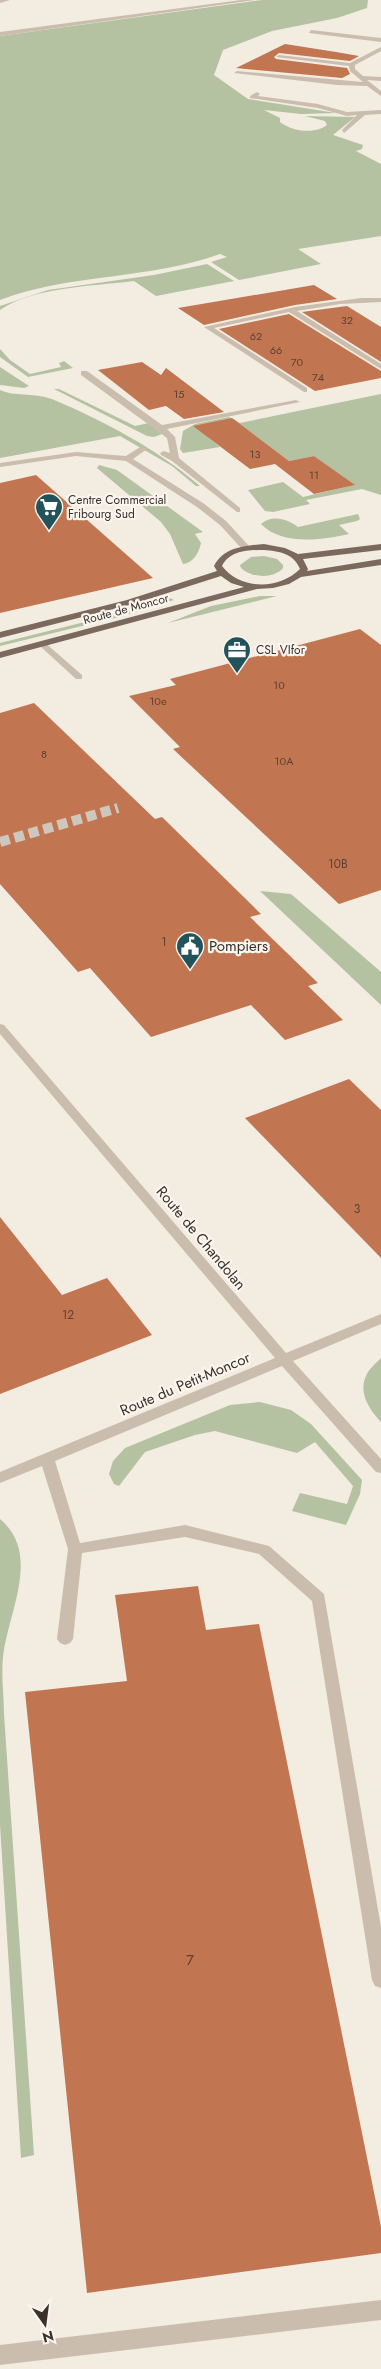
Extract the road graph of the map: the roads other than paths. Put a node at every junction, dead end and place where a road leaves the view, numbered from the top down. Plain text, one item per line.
1 (7, 0) edge
2 (252, 0) edge
3 (0, 1) edge
4 (311, 32) dead end
5 (0, 34) edge
6 (381, 40) edge
7 (381, 49) edge
8 (279, 57) dead end
9 (352, 65) junction
10 (237, 73) dead end
11 (362, 78) junction
12 (381, 79) edge
13 (369, 84) junction
14 (257, 94) dead end
15 (381, 94) edge
16 (381, 112) edge
17 (363, 113) junction
18 (344, 131) dead end
19 (381, 300) edge
20 (292, 311) junction
21 (381, 367) edge
22 (84, 373) dead end
23 (304, 390) dead end
24 (296, 402) dead end
25 (161, 428) junction
26 (143, 449) dead end
27 (164, 453) dead end
28 (128, 459) junction
29 (175, 459) junction
30 (0, 465) edge
31 (237, 510) dead end
32 (381, 547) edge
33 (246, 548) junction
34 (297, 557) junction
35 (381, 562) edge
36 (221, 572) junction
37 (300, 575) junction
38 (258, 586) junction
39 (0, 634) edge
40 (43, 644) junction
41 (0, 654) edge
42 (79, 677) dead end
43 (0, 1027) edge
44 (381, 1319) edge
45 (285, 1360) junction
46 (47, 1459) junction
47 (381, 1468) edge
48 (0, 1478) edge
49 (75, 1549) junction
50 (64, 1639) dead end
51 (381, 1980) edge
52 (381, 2310) edge
53 (0, 2355) edge

1 - 3 street
2 - 5 street
4 - 6 street
7 - 9 street
8 - 9 street
9 - 11 street
10 - 13 street
11 - 12 street
11 - 13 street
13 - 15 street
14 - 17 street
16 - 17 street
17 - 18 street
19 - 20 street
20 - 21 street
20 - 23 street
22 - 25 street
24 - 25 street
25 - 29 street
26 - 28 street
27 - 29 street
28 - 30 street
28 - 33 street
29 - 31 street
32 - 34 main road
33 - 34 main road
33 - 36 main road
34 - 37 main road
35 - 37 main road
36 - 38 main road
36 - 39 main road, Route de Moncor
37 - 38 main road
38 - 40 main road, Route de Moncor
40 - 41 main road, Route de Moncor
40 - 42 street
43 - 45 street, Route de Chandolan
44 - 45 street, Route du Petit-Moncor
45 - 46 street, Route du Petit-Moncor
45 - 47 street, Route de Chandolan
46 - 48 street, Route du Petit-Moncor
46 - 49 street
49 - 50 street
49 - 51 street
52 - 53 street

